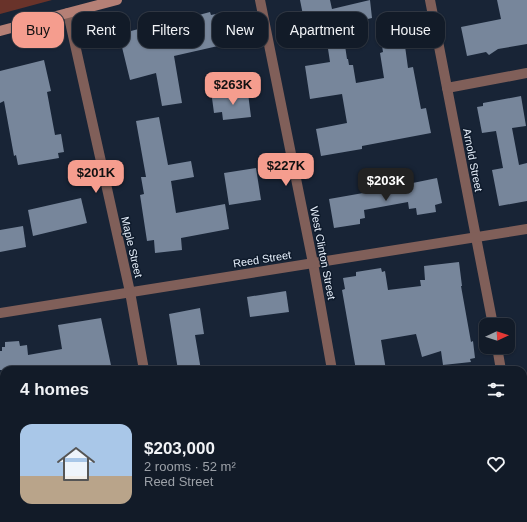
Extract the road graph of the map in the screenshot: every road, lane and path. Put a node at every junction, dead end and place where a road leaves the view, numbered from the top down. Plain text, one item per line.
1 (117, 0) edge
2 (260, 0) edge
3 (430, 0) edge
4 (68, 14) junction
5 (0, 31) edge
6 (527, 73) edge
7 (447, 88) junction
8 (527, 229) edge
9 (476, 237) junction
10 (313, 263) junction
11 (130, 292) junction
12 (0, 313) edge
13 (492, 318) edge
14 (498, 354) edge
15 (143, 366) edge
16 (331, 366) edge
17 (500, 366) edge

1 - 4 main road
2 - 10 street, West Clinton Street
3 - 7 street, Arnold Street
4 - 5 main road
4 - 11 street, Maple Street
6 - 7 street
7 - 9 street, Arnold Street
8 - 9 street, Reed Street
9 - 10 street, Reed Street
9 - 13 street, Arnold Street
10 - 11 street, Reed Street
10 - 16 street, West Clinton Street
11 - 12 street, Reed Street
11 - 15 street, Maple Street
14 - 17 street

